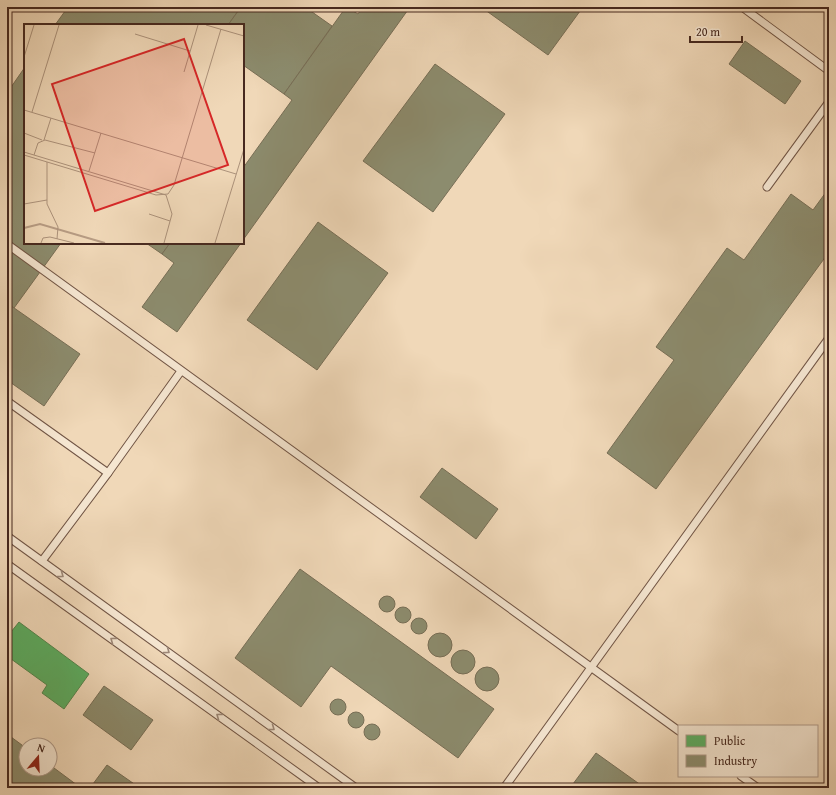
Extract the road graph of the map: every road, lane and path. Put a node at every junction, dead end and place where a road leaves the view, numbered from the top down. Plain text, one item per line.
1 (742, 7) edge
2 (829, 70) edge
3 (829, 102) edge
4 (767, 187) dead end
5 (7, 244) edge
6 (829, 338) edge
7 (181, 371) junction
8 (7, 401) edge
9 (108, 472) junction
10 (7, 536) edge
11 (42, 561) junction
12 (7, 564) edge
13 (590, 668) junction
14 (678, 730) edge
15 (742, 777) edge
16 (319, 788) edge
17 (356, 788) edge
18 (504, 788) edge
19 (758, 788) edge

1 - 2 lane
3 - 4 lane
5 - 7 lane
6 - 13 lane
7 - 9 lane
7 - 13 lane
8 - 9 lane
9 - 11 lane
10 - 11 lane
11 -> 17 lane
16 -> 12 lane
13 - 14 lane
13 - 18 lane
15 - 19 lane

